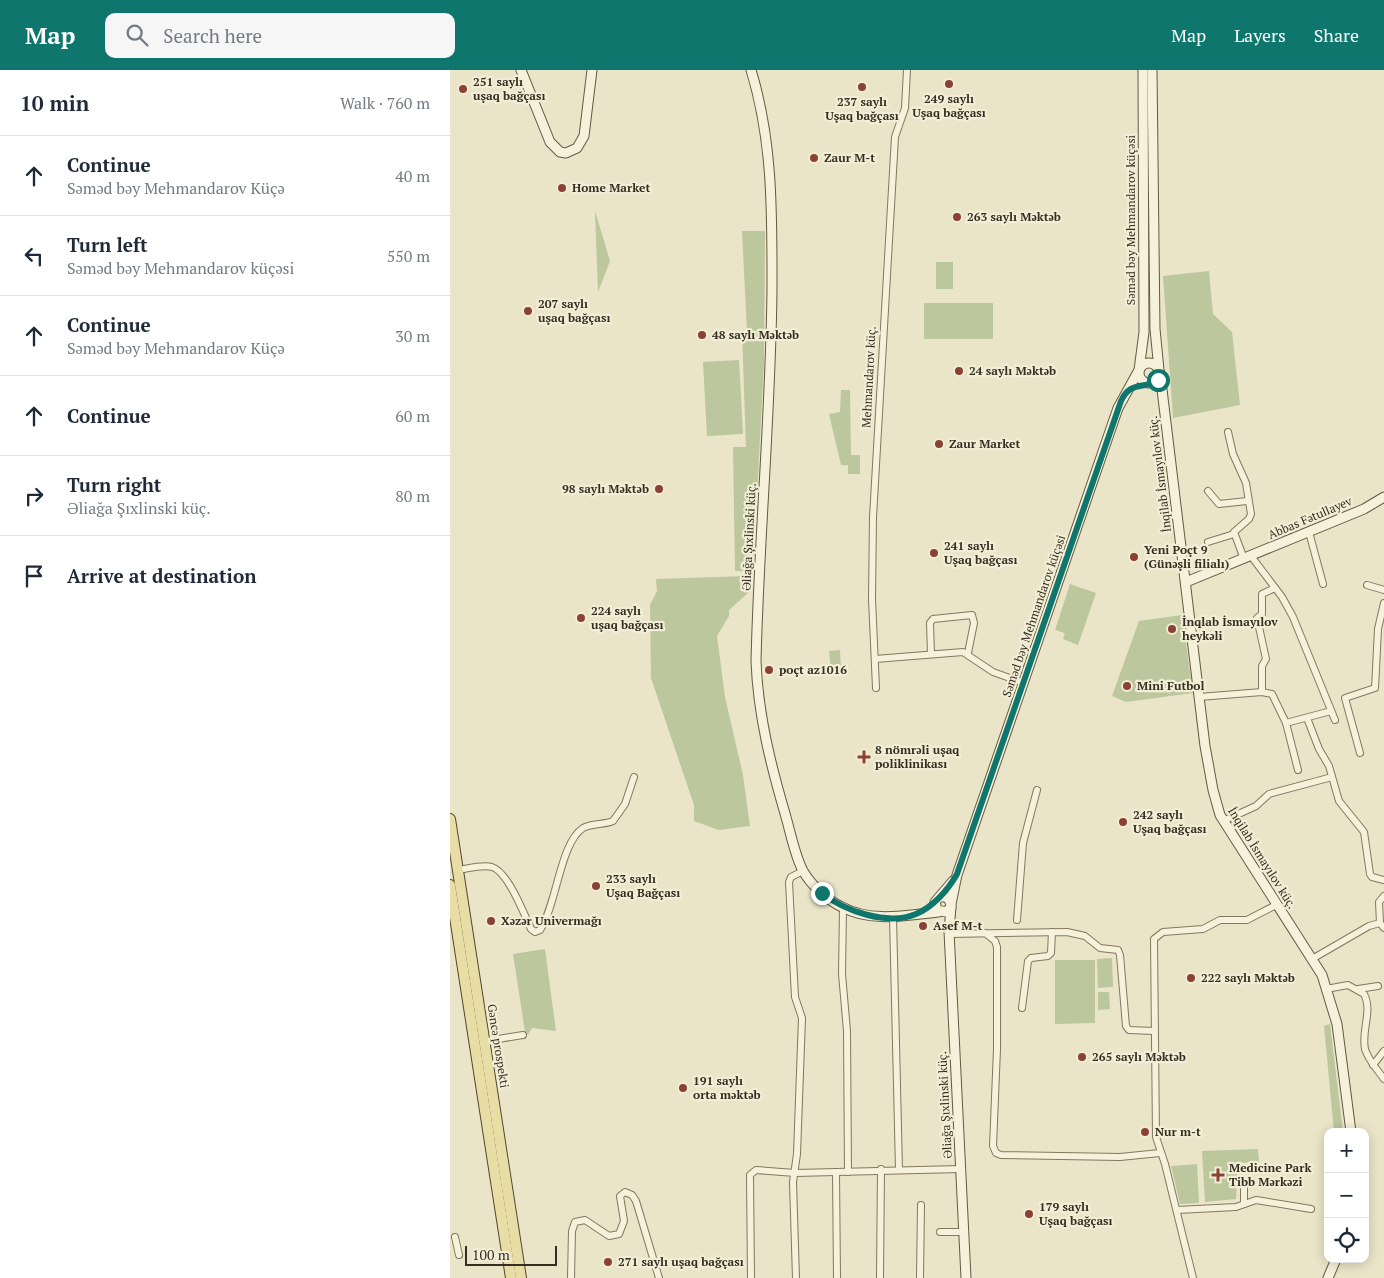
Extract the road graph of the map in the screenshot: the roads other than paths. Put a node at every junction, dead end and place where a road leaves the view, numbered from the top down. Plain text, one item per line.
1 (522, 70) edge
2 (592, 70) edge
3 (751, 70) edge
4 (907, 70) edge
5 (1143, 70) edge
6 (1152, 70) edge
7 (1139, 370) junction
8 (1160, 371) junction
9 (1148, 383) junction
10 (1125, 394) junction
11 (1165, 407) junction
12 (1228, 432) dead end
13 (1208, 491) dead end
14 (1384, 496) edge
15 (1247, 501) junction
16 (1308, 532) junction
17 (1234, 534) junction
18 (1208, 542) dead end
19 (1248, 558) junction
20 (1186, 582) junction
21 (1323, 584) dead end
22 (1367, 585) dead end
23 (1275, 588) junction
24 (1384, 590) edge
25 (1384, 603) edge
26 (968, 653) junction
27 (931, 654) junction
28 (875, 659) junction
29 (1024, 682) junction
30 (876, 688) dead end
31 (1262, 692) junction
32 (1199, 697) junction
33 (1331, 711) junction
34 (1306, 718) junction
35 (1335, 720) dead end
36 (1286, 723) junction
37 (1360, 753) dead end
38 (1298, 770) dead end
39 (634, 778) dead end
40 (1332, 778) junction
41 (1037, 790) dead end
42 (450, 819) edge
43 (1223, 821) junction
44 (457, 870) junction
45 (803, 871) junction
46 (957, 874) junction
47 (1384, 880) edge
48 (450, 885) edge
49 (1384, 896) edge
50 (938, 898) junction
51 (1276, 904) junction
52 (951, 905) junction
53 (843, 908) junction
54 (940, 912) junction
55 (917, 914) junction
56 (893, 917) junction
57 (1017, 920) dead end
58 (1382, 925) edge
59 (949, 932) junction
60 (1052, 932) junction
61 (985, 933) junction
62 (1312, 959) junction
63 (1378, 986) dead end
64 (1326, 988) junction
65 (1358, 989) junction
66 (1022, 1008) dead end
67 (1154, 1032) junction
68 (523, 1035) dead end
69 (498, 1039) dead end
70 (1384, 1050) edge
71 (1373, 1065) junction
72 (1384, 1079) edge
73 (1350, 1128) edge
74 (1160, 1153) junction
75 (961, 1168) junction
76 (881, 1169) junction
77 (899, 1170) junction
78 (836, 1172) junction
79 (848, 1172) junction
80 (795, 1173) junction
81 (1244, 1181) dead end
82 (1244, 1204) junction
83 (921, 1205) dead end
84 (1311, 1209) dead end
85 (1177, 1210) junction
86 (940, 1232) dead end
87 (964, 1232) junction
88 (455, 1237) dead end
89 (510, 1238) junction
90 (459, 1255) dead end
91 (1334, 1263) edge
92 (511, 1278) edge
93 (521, 1278) edge
94 (571, 1278) edge
95 (659, 1278) edge
96 (751, 1278) edge
97 (796, 1278) edge
98 (837, 1278) edge
99 (880, 1278) edge
100 (920, 1278) edge
101 (966, 1278) edge
102 (1193, 1278) edge
103 (1328, 1278) edge

1 - 2 main road
3 - 45 main road, Əliağa Şıxlinski küç.
4 - 28 street, Mehmandarov küç.
5 - 7 main road, Səməd bəy Mehmandarov küçəsi
6 - 8 main road, Səməd bəy Mehmandarov küçəsi
7 - 8 main road
7 - 9 main road
7 - 10 main road, Səməd bəy Mehmandarov küçəsi
8 - 9 main road
8 - 11 main road, Səməd bəy Mehmandarov küçəsi
9 - 10 main road
9 - 11 main road
10 - 29 main road, Səməd bəy Mehmandarov küçəsi
11 - 20 main road, İnqilab İsmayılov küç.
12 - 15 street
13 - 15 street
14 - 16 main road, Abbas Fətullayev
15 - 17 street
16 - 19 main road, Abbas Fətullayev
16 - 21 street
17 - 18 street
17 - 19 street
19 - 20 main road, Abbas Fətullayev
19 - 23 street
20 - 32 main road, İnqilab İsmayılov küç.
22 - 24 street
23 - 31 street
23 - 33 street
25 - 37 street
26 - 27 street
26 - 27 street
26 - 29 street
27 - 28 street
28 - 30 street, Mehmandarov küç.
29 - 46 main road, Səməd bəy Mehmandarov küçəsi
31 - 32 street
31 - 36 street
32 - 43 main road, İnqilab İsmayılov küç.
33 - 34 street
33 - 35 street
34 - 36 street
34 - 40 street
36 - 38 street
39 - 44 street
40 - 43 street
40 - 47 street
41 - 57 street
42 - 44 main road, Gəncə prospekti
43 - 51 main road, İnqilab İsmayılov küç.
44 - 89 main road, Gəncə prospekti
45 - 53 main road, Əliağa Şıxlinski küç.
45 - 80 street
46 - 50 main road
46 - 52 main road
48 - 89 main road, Gəncə prospekti
49 - 58 street
50 - 52 main road
50 - 54 main road
50 - 55 main road
51 - 62 main road, İnqilab İsmayılov küç.
51 - 67 street
52 - 54 main road
52 - 59 main road
53 - 56 main road, Əliağa Şıxlinski küç.
53 - 79 street
54 - 55 main road, Əliağa Şıxlinski küç.
54 - 59 main road
55 - 56 main road, Əliağa Şıxlinski küç.
56 - 77 street
58 - 62 street
59 - 61 street
59 - 75 main road, Əliağa Şıxlinski küç.
60 - 61 street
60 - 66 street
60 - 67 street
61 - 74 street
62 - 64 main road, İnqilab İsmayılov küç.
63 - 65 street
64 - 65 street
64 - 73 main road, İnqilab İsmayılov küç.
65 - 71 street
67 - 74 street
68 - 69 street
70 - 71 street
71 - 72 street
74 - 85 street
75 - 77 street
75 - 87 main road, Əliağa Şıxlinski küç.
76 - 77 street
76 - 79 street
76 - 99 street
78 - 79 street
78 - 80 street
78 - 98 street
80 - 96 street
80 - 97 street
81 - 82 street
82 - 84 street
82 - 85 street
83 - 100 street
85 - 102 street
86 - 87 street
87 - 101 main road, Əliağa Şıxlinski küç.
88 - 90 street
89 - 92 main road, Gəncə prospekti
89 - 93 main road, Gəncə prospekti
91 - 103 main road
94 - 95 street

